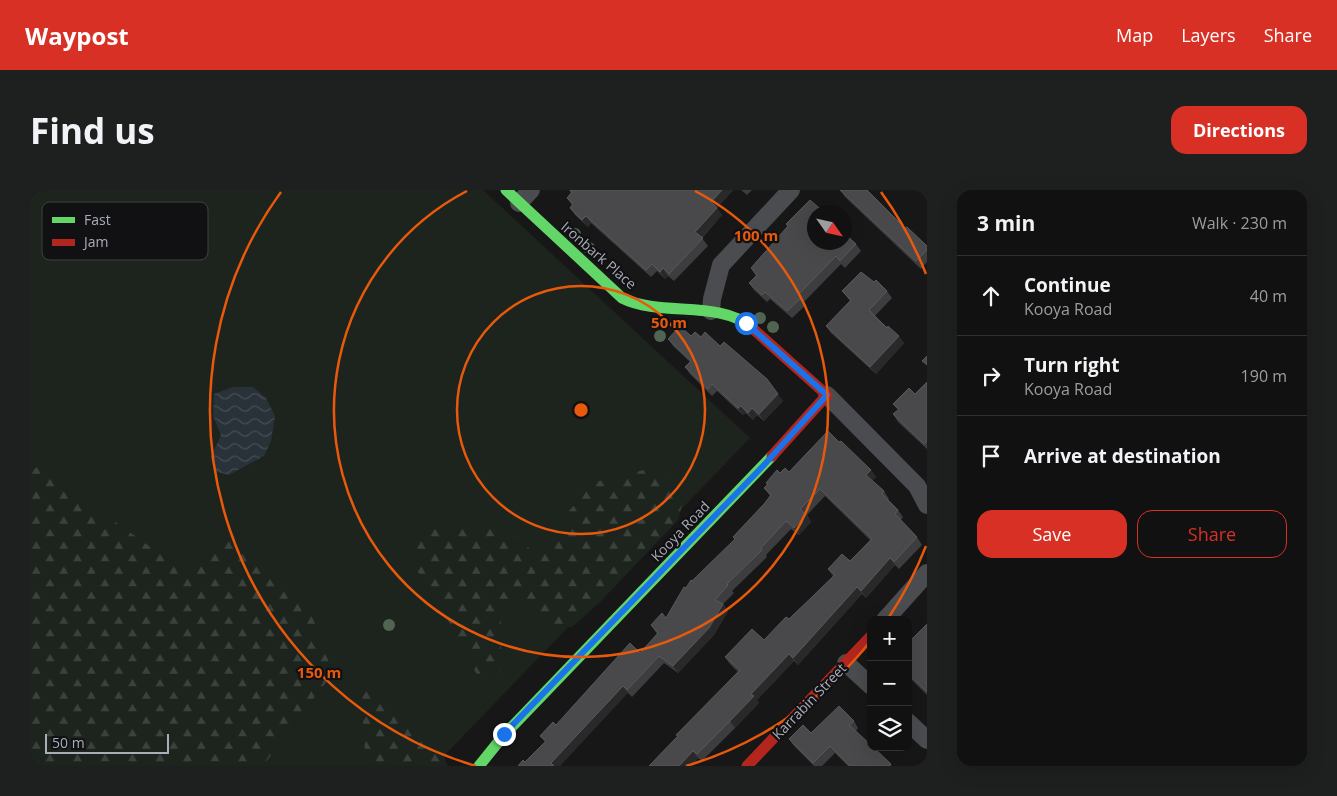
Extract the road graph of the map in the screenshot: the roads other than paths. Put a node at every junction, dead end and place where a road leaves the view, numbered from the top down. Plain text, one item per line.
1 (506, 190) edge
2 (531, 190) edge
3 (791, 190) edge
4 (519, 204) junction
5 (712, 312) junction
6 (827, 395) junction
7 (922, 484) edge
8 (927, 505) edge
9 (927, 573) edge
10 (889, 616) edge
11 (867, 640) edge
12 (846, 663) junction
13 (867, 682) edge
14 (912, 726) edge
15 (927, 740) edge
16 (479, 766) edge
17 (747, 766) edge

1 - 4 street, Ironbark Place
2 - 4 street
3 - 5 street
4 - 5 street, Ironbark Place
5 - 6 street, Ironbark Place
6 - 7 street
6 - 16 street, Kooya Road
7 - 8 street
9 - 10 street
11 - 12 street, Karrabin Street
12 - 13 street
12 - 17 street, Karrabin Street
14 - 15 street

